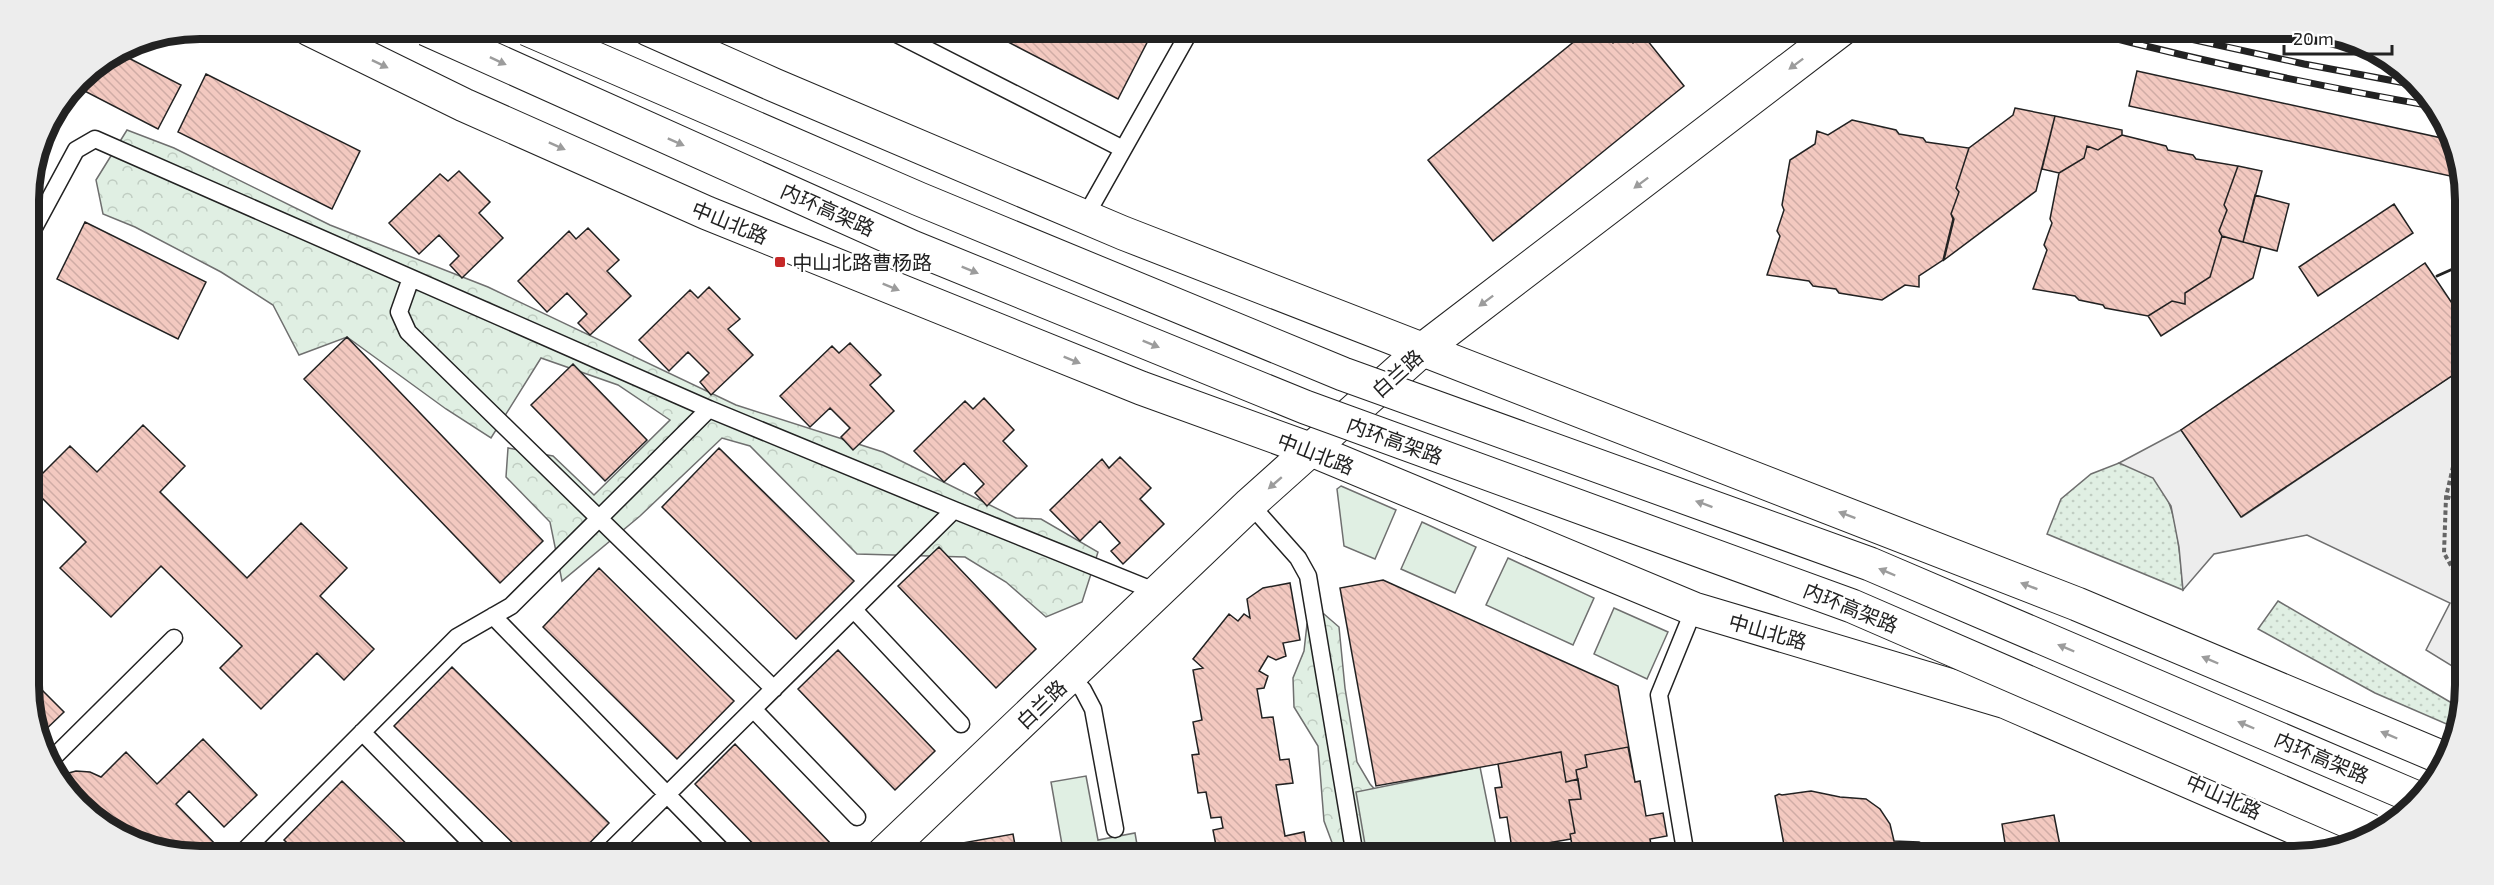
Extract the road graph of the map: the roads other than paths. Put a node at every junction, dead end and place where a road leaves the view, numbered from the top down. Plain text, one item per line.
1 (331, 39) edge
2 (451, 39) edge
3 (552, 39) edge
4 (672, 39) edge
5 (909, 39) edge
6 (1185, 39) edge
7 (1828, 39) edge
8 (1124, 149) junction
9 (1085, 217) junction
10 (39, 218) edge
11 (411, 278) junction
12 (1422, 350) junction
13 (709, 408) junction
14 (1312, 450) junction
15 (1250, 504) junction
16 (954, 510) junction
17 (599, 518) junction
18 (1157, 592) junction
19 (1694, 609) junction
20 (854, 610) junction
21 (493, 616) junction
22 (174, 638) dead end
23 (1070, 676) junction
24 (774, 689) junction
25 (753, 710) junction
26 (962, 724) dead end
27 (362, 732) junction
28 (56, 755) edge
29 (2438, 756) edge
30 (668, 795) junction
31 (2411, 795) edge
32 (857, 817) dead end
33 (1115, 829) dead end
34 (2366, 829) edge
35 (2328, 842) edge
36 (253, 846) edge
37 (474, 846) edge
38 (615, 846) edge
39 (717, 846) edge
40 (892, 846) edge
41 (1353, 846) edge
42 (1684, 846) edge

1 -> 14 main road, 中山北路
2 -> 34 main road, 内环高架路, bridge
31 -> 3 main road, 内环高架路, bridge
4 - 9 main road
5 - 8 lane
6 - 8 lane
7 -> 12 main road, 白兰路
8 - 9 lane
9 - 12 main road
10 - 11 lane
11 - 13 lane
11 - 17 lane
12 - 14 main road, 白兰路
29 -> 12 main road
13 - 16 lane
13 - 17 lane
14 -> 15 main road, 白兰路
14 - 19 main road, 中山北路
15 - 18 main road, 白兰路
15 - 41 lane
16 - 18 lane
16 - 20 lane
17 - 21 lane
17 - 24 lane
18 - 23 main road, 白兰路
19 - 35 main road, 中山北路
19 - 42 lane
20 - 24 lane
20 - 26 lane
21 - 27 lane
21 - 30 lane
22 - 28 lane
23 - 33 lane
23 - 40 main road, 白兰路
24 - 25 lane
25 - 30 lane
25 - 32 lane
27 - 36 lane
27 - 37 lane
30 - 38 lane
30 - 39 lane

